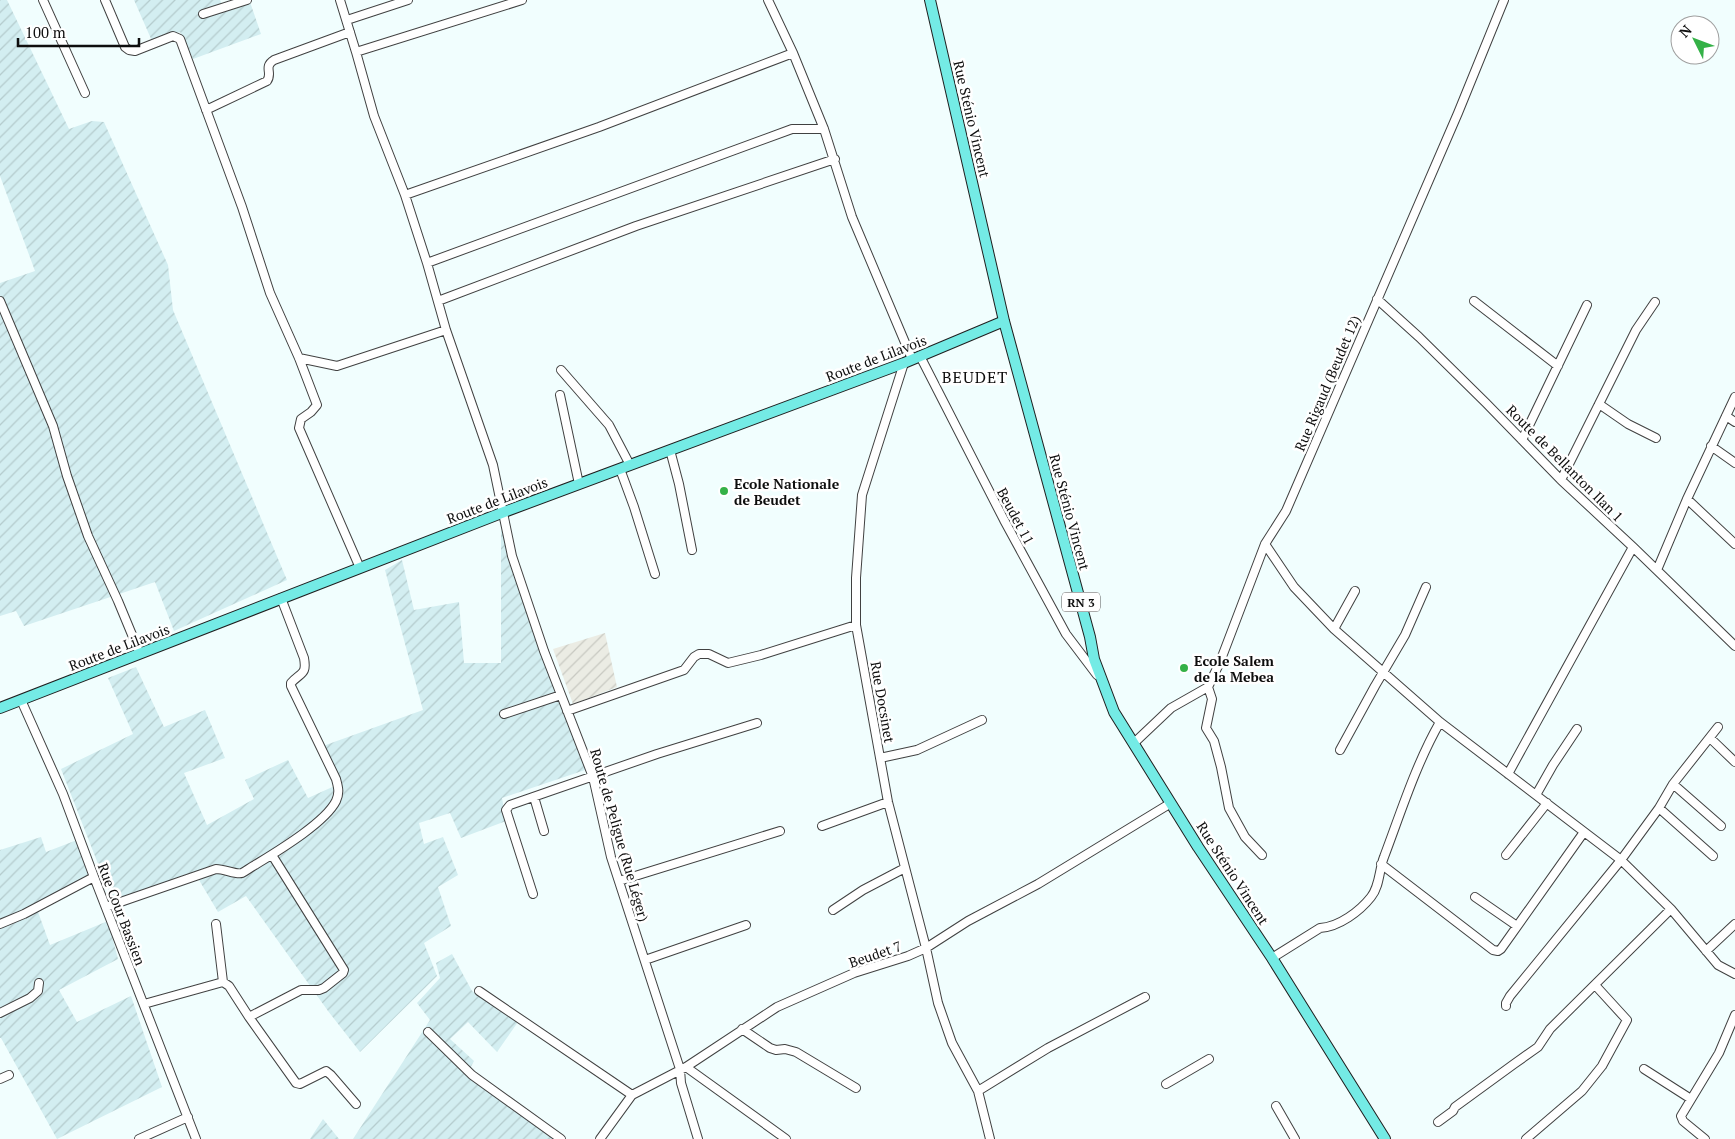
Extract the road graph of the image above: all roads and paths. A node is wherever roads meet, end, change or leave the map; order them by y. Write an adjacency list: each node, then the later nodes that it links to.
1 (43, 0): 15 (street)
2 (105, 0): 16 (street)
3 (247, 0): 10 (street)
4 (340, 0): 11 (street, Route de Peligue (Rue Léger))
5 (408, 0): 11 (street)
6 (522, 0): 13 (street)
7 (768, 0): 14 (street, Beudet 11)
8 (930, 0): 27 (main road, Rue Sténio Vincent / RN 3)
9 (1504, 0): 21 (street, Rue Rigaud (Beudet 12))
10 (203, 14)
11 (346, 20): 12 (street, Route de Peligue (Rue Léger))
12 (350, 32): 13 (street, Route de Peligue (Rue Léger)); 16 (street)
13 (356, 52): 19 (street, Route de Peligue (Rue Léger))
14 (793, 53): 17 (street, Beudet 11); 19 (street)
15 (85, 93)
16 (206, 110): 29 (street)
17 (824, 129): 18 (street, Beudet 11); 20 (street)
18 (835, 159): 23 (street); 30 (street, Beudet 11)
19 (404, 195): 20 (street, Route de Peligue (Rue Léger))
20 (427, 263): 23 (street, Route de Peligue (Rue Léger))
21 (1377, 299): 39 (street, Route de Bellanton Ilan 1); 49 (street, Rue Rigaud (Beudet 12))
22 (0, 301): 62 (street)
23 (438, 301): 28 (street, Route de Peligue (Rue Léger))
24 (1474, 301): 31 (street)
25 (1655, 302): 35 (street)
26 (1587, 305): 31 (street)
27 (1004, 321): 30 (main road, Route de Lilavois); 64 (main road, Rue Sténio Vincent / RN 3)
28 (446, 330): 29 (street); 48 (street, Route de Peligue (Rue Léger))
29 (299, 358): 53 (street)
30 (912, 359): 41 (main road, Route de Lilavois); 59 (street, Rue Docsinet); 64 (street, Beudet 11)
31 (1558, 366): 39 (street)
32 (561, 370): 43 (street)
33 (560, 395): 46 (street)
34 (1735, 398): 36 (street)
35 (1600, 404): 38 (street); 45 (street)
36 (1726, 416): 37 (street); 40 (street)
37 (1735, 422)
38 (1656, 438)
39 (1522, 440): 45 (street, Route de Bellanton Ilan 1)
40 (1711, 446): 42 (street); 47 (street)
41 (670, 450): 43 (main road, Route de Lilavois); 52 (street)
42 (1735, 463)
43 (630, 465): 44 (main road, Route de Lilavois)
44 (620, 469): 46 (main road, Route de Lilavois); 55 (street)
45 (1561, 480): 51 (street, Route de Bellanton Ilan 1)
46 (579, 484): 48 (main road, Route de Lilavois)
47 (1687, 499): 50 (street); 54 (street)
48 (504, 512): 53 (main road, Route de Lilavois); 66 (street, Route de Peligue (Rue Léger))
49 (1265, 544): 60 (street); 65 (street, Rue Rigaud (Beudet 12))
50 (1735, 544)
51 (1633, 547): 54 (street, Route de Bellanton Ilan 1); 81 (street)
52 (692, 550)
53 (360, 568): 58 (main road, Route de Lilavois)
54 (1657, 570): 61 (street, Route de Bellanton Ilan 1)
55 (655, 574)
56 (1426, 586): 63 (street)
57 (1355, 591): 60 (street)
58 (281, 598): 62 (main road, Route de Lilavois); 95 (street)
59 (856, 626): 69 (street); 79 (street, Rue Docsinet)
60 (1334, 629): 63 (street)
61 (1735, 646)
62 (140, 654): 67 (main road, Route de Lilavois)
63 (1384, 673): 72 (street); 78 (street)
64 (1102, 681): 77 (main road, Rue Sténio Vincent / RN 3)
65 (1208, 687): 77 (street); 96 (street)
66 (561, 695): 69 (street, Route de Peligue (Rue Léger)); 70 (street)
67 (21, 700): 68 (main road, Route de Lilavois); 102 (street, Rue Cour Bassien)
68 (0, 708)
69 (567, 711): 82 (street, Route de Peligue (Rue Léger))
70 (504, 714)
71 (982, 720): 79 (street)
72 (1440, 722): 81 (street); 100 (street)
73 (757, 723): 82 (street)
74 (1718, 728): 76 (street)
75 (1577, 729): 84 (street)
76 (1710, 738): 80 (street); 83 (street)
77 (1134, 743): 87 (main road, Rue Sténio Vincent / RN 3)
78 (1340, 750)
79 (880, 758): 86 (street, Rue Docsinet)
80 (1735, 762)
81 (1508, 774): 84 (street)
82 (593, 778): 85 (street); 103 (street, Route de Peligue (Rue Léger))
83 (1673, 784): 89 (street); 91 (street)
84 (1536, 795): 88 (street)
85 (534, 797): 92 (street); 104 (street)
86 (888, 802): 90 (street); 101 (street, Rue Docsinet)
87 (1171, 803): 114 (street, Beudet 7); 116 (main road, Rue Sténio Vincent / RN 3)
88 (1547, 804): 94 (street); 97 (street)
89 (1659, 808): 98 (street); 99 (street)
90 (822, 826)
91 (1721, 826)
92 (544, 831)
93 (780, 831): 103 (street)
94 (1584, 832): 99 (street); 113 (street)
95 (272, 855): 106 (street); 128 (street)
96 (1262, 855)
97 (1506, 855)
98 (1714, 856)
99 (1621, 860): 107 (street); 125 (street)
100 (1381, 864): 113 (street); 116 (street)
101 (905, 868): 108 (street); 114 (street, Rue Docsinet)
102 (94, 877): 106 (street, Rue Cour Bassien); 109 (street)
103 (619, 881): 117 (street, Route de Peligue (Rue Léger))
104 (533, 894)
105 (1475, 897): 113 (street)
106 (106, 907): 124 (street, Rue Cour Bassien)
107 (1671, 909): 115 (street); 121 (street)
108 (833, 910)
109 (0, 924)
110 (216, 924): 119 (street)
111 (1735, 924): 115 (street)
112 (746, 925): 117 (street)
113 (1517, 926)
114 (926, 948): 129 (street, Beudet 7); 138 (street, Rue Docsinet)
115 (1706, 951): 118 (street)
116 (1272, 958): 153 (main road, Rue Sténio Vincent / RN 3)
117 (645, 960): 132 (street, Route de Peligue (Rue Léger))
118 (1735, 974)
119 (223, 982): 124 (street); 128 (street)
120 (39, 983): 126 (street)
121 (1595, 985): 144 (street); 154 (street)
122 (479, 991): 139 (street)
123 (1146, 997): 138 (street)
124 (144, 1004): 143 (street, Rue Cour Bassien)
125 (1506, 1006)
126 (0, 1013)
127 (1735, 1015): 140 (street)
128 (249, 1017): 141 (street)
129 (742, 1029): 132 (street, Beudet 7); 137 (street)
130 (428, 1032): 147 (street)
131 (1209, 1059): 136 (street)
132 (683, 1068): 139 (street, Beudet 7); 149 (street, Route de Peligue (Rue Léger)); 150 (street)
133 (1644, 1069): 140 (street)
134 (9, 1075): 135 (street)
135 (0, 1079)
136 (1166, 1084)
137 (856, 1088)
138 (978, 1091): 151 (street, Rue Docsinet)
139 (632, 1095): 148 (street, Beudet 7)
140 (1691, 1099): 155 (street)
141 (356, 1104)
142 (1276, 1106): 152 (street)
143 (188, 1117): 145 (street); 146 (street, Rue Cour Bassien)
144 (1438, 1122)
145 (140, 1139)
146 (196, 1139)
147 (561, 1139)
148 (600, 1139)
149 (698, 1139)
150 (786, 1139)
151 (990, 1139)
152 (1295, 1139)
153 (1385, 1139)
154 (1526, 1139)
155 (1705, 1139)

